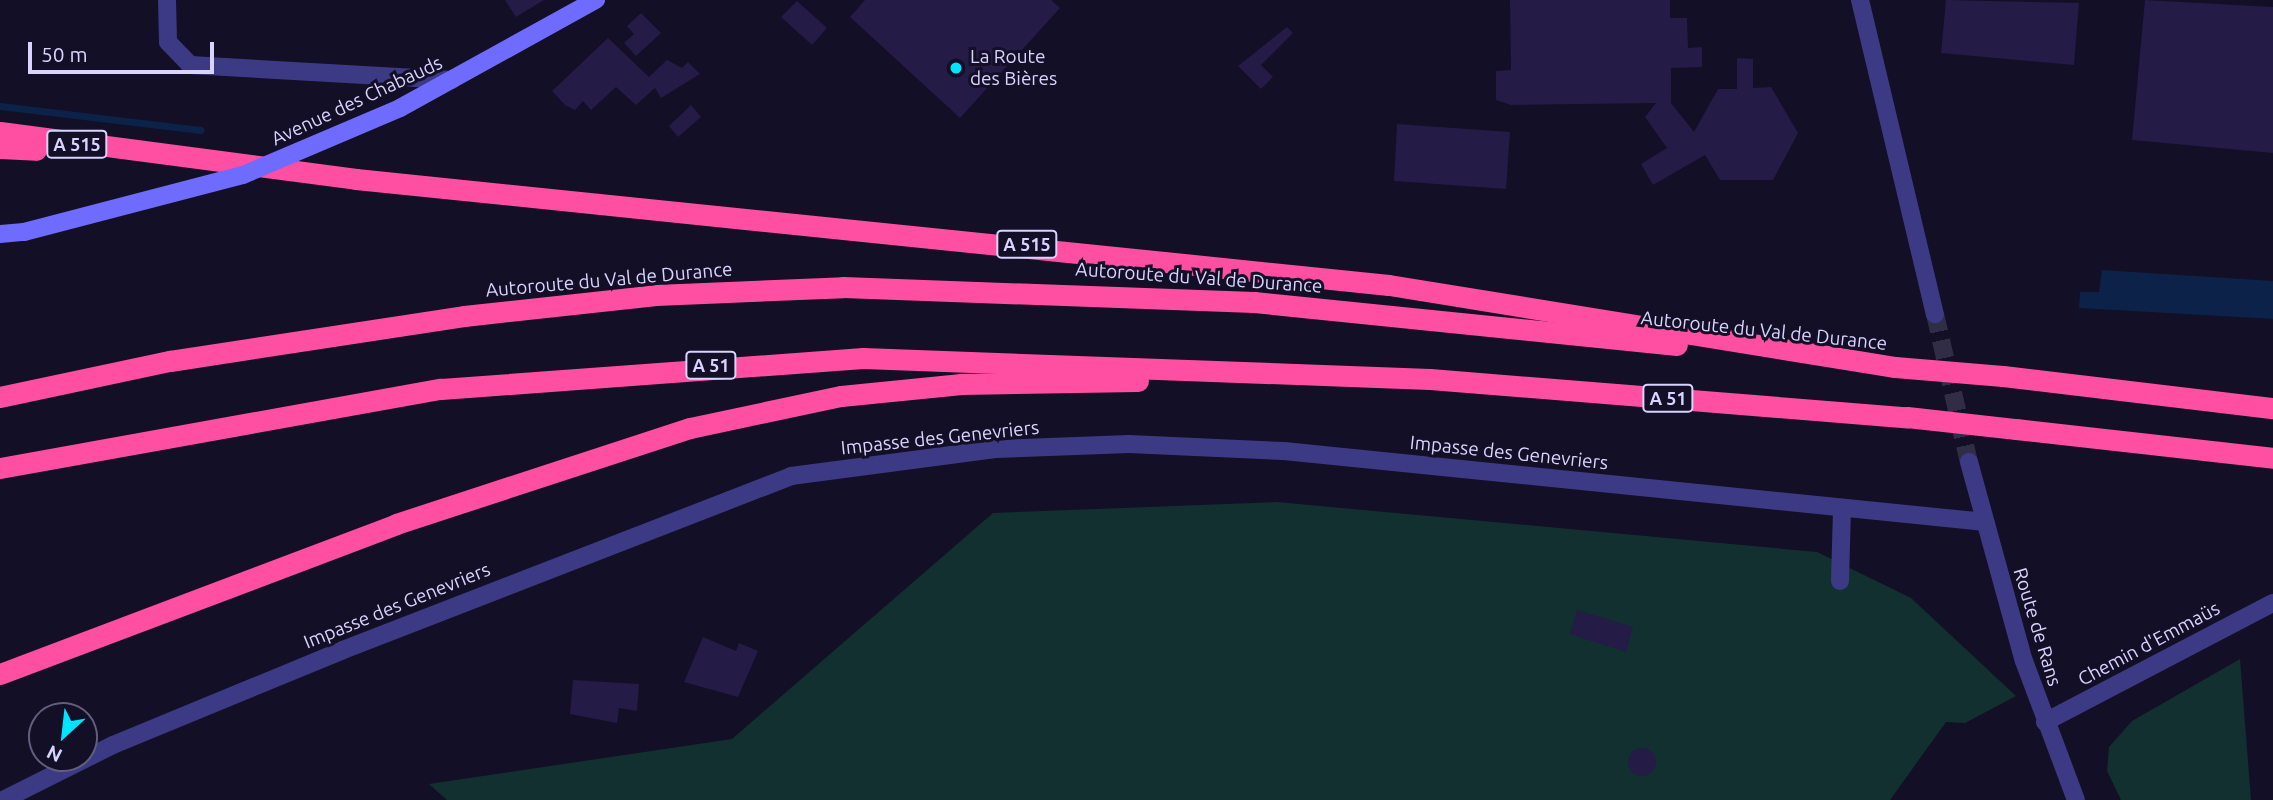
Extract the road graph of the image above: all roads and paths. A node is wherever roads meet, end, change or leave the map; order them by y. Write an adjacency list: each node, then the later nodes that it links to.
1 (167, 0): 4 (street)
2 (596, 0): 4 (main road, Avenue des Chabauds)
3 (1860, 0): 9 (street)
4 (452, 80): 8 (main road, Avenue des Chabauds, bridge)
5 (0, 132): 7 (highway, A 515)
6 (0, 148): 7 (highway)
7 (153, 156): 10 (highway, A 515)
8 (0, 234)
9 (1935, 314)
10 (1895, 367): 12 (highway, Autoroute du Val de Durance); 13 (highway, Autoroute du Val de Durance, bridge)
11 (1430, 379): 14 (highway, A 51, bridge); 16 (highway, A 51); 21 (highway)
12 (0, 397)
13 (2273, 408)
14 (2273, 458)
15 (1969, 462): 18 (street, Route de Rans)
16 (0, 468)
17 (1842, 508): 18 (street, Impasse des Genevriers); 19 (street); 23 (street, Impasse des Genevriers)
18 (1984, 522): 22 (street, Route de Rans)
19 (1840, 581)
20 (2273, 603): 22 (street, Chemin d'Emmaüs)
21 (0, 674)
22 (2045, 722): 24 (street, Route de Rans)
23 (3, 800)
24 (2076, 800)

